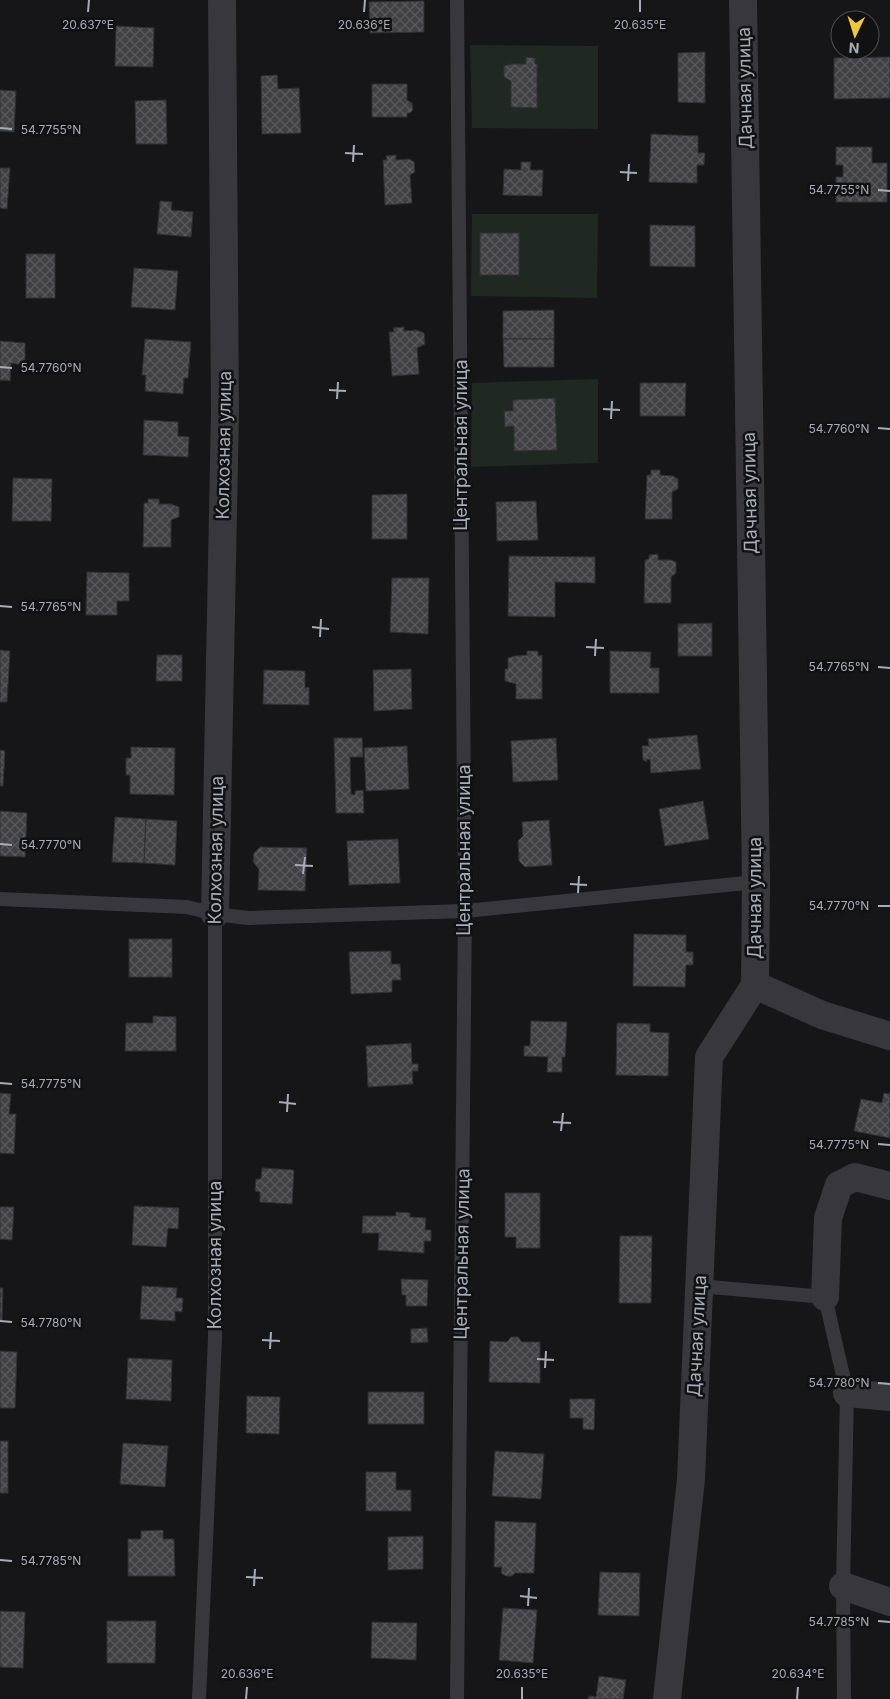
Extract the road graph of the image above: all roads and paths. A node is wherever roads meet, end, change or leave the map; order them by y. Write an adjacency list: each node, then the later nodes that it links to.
1 (222, 0): 7 (street, Колхозная улица)
2 (457, 0): 6 (lane, Центральная улица)
3 (743, 0): 4 (street, Дачная улица)
4 (756, 882): 6 (lane); 8 (street, Дачная улица)
5 (0, 898): 7 (lane)
6 (465, 911): 7 (lane); 18 (lane, Центральная улица)
7 (215, 914): 17 (lane, Колхозная улица)
8 (755, 985): 9 (street); 11 (street, Дачная улица)
9 (890, 1036)
10 (890, 1186): 12 (street)
11 (699, 1286): 12 (lane); 19 (street, Дачная улица)
12 (825, 1296): 13 (lane)
13 (847, 1393): 14 (street); 15 (lane)
14 (890, 1397)
15 (842, 1586): 16 (street); 20 (lane)
16 (890, 1602)
17 (199, 1699)
18 (457, 1699)
19 (667, 1699)
20 (844, 1699)

